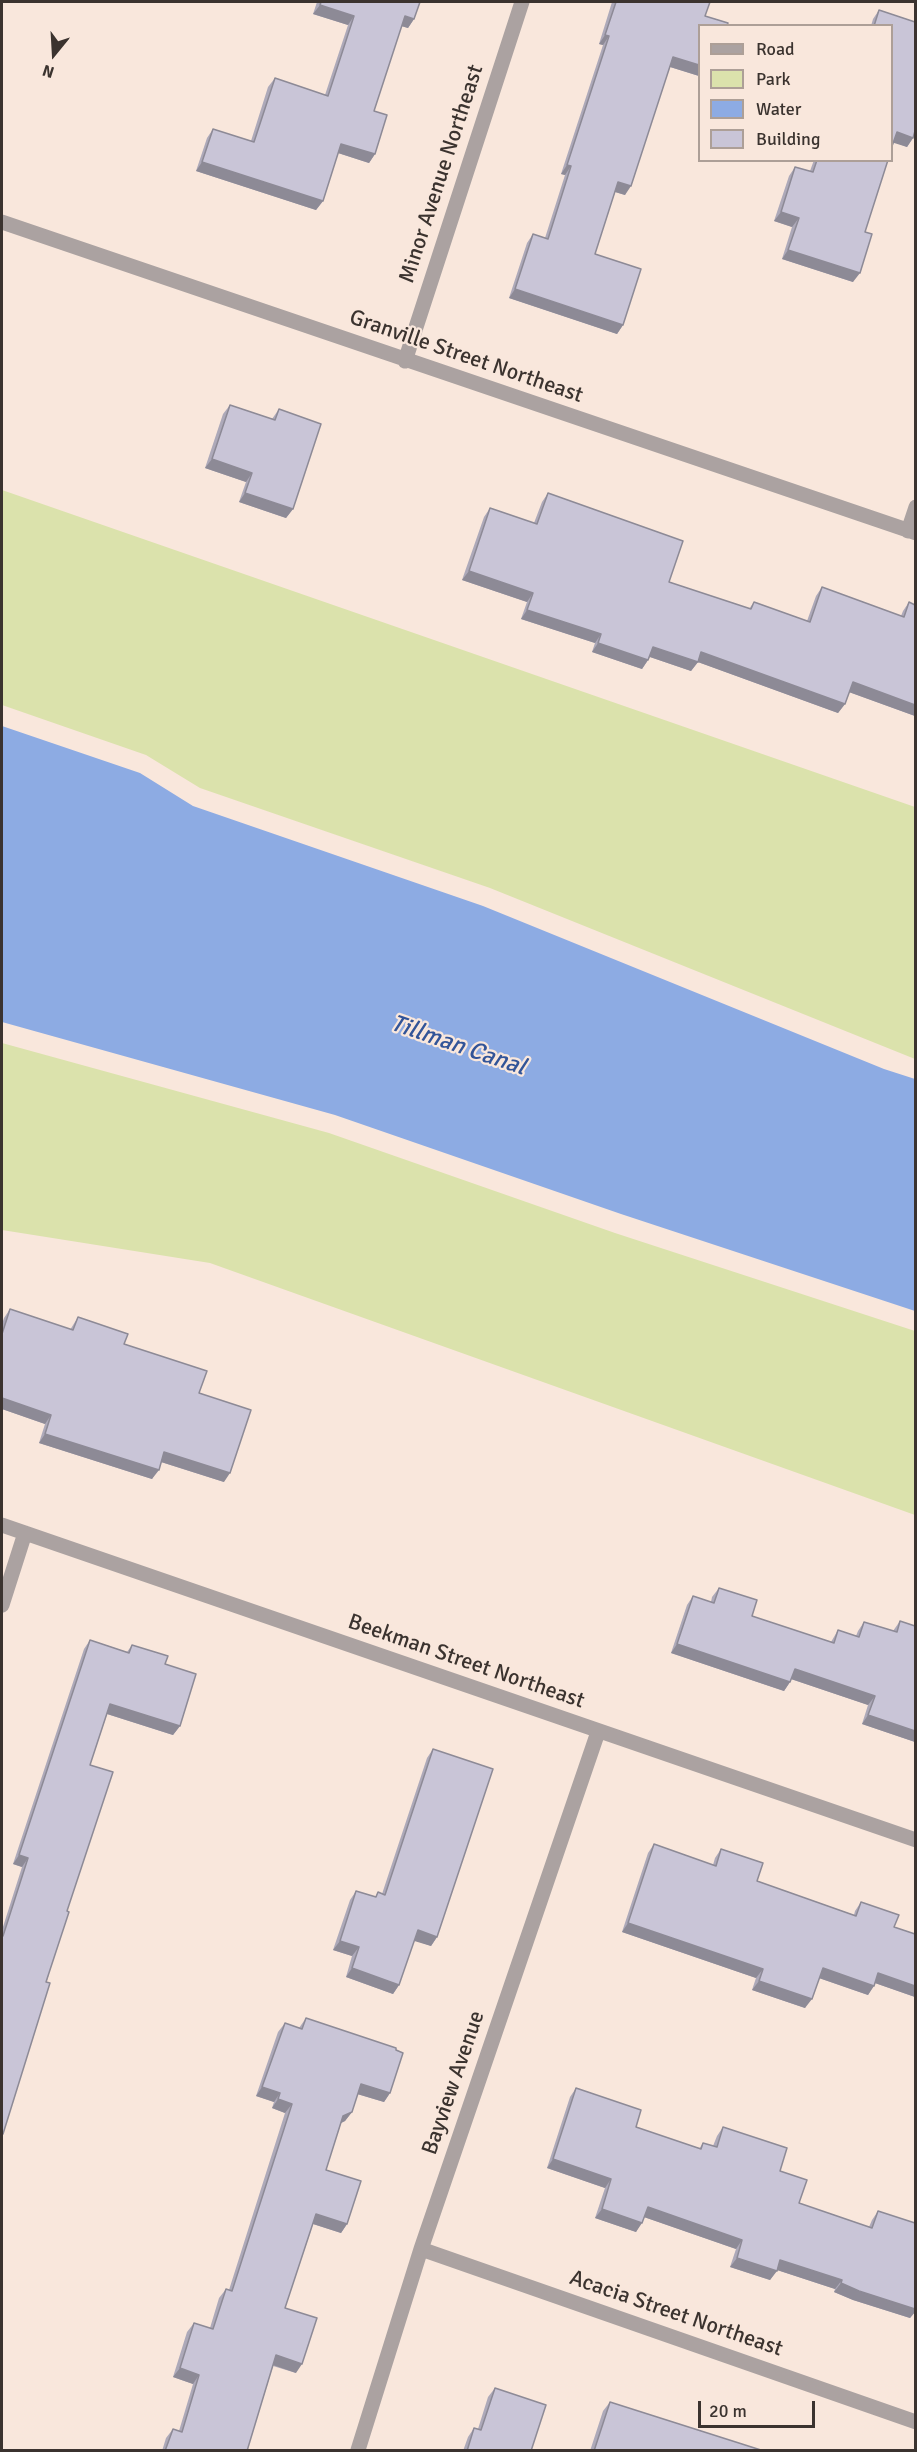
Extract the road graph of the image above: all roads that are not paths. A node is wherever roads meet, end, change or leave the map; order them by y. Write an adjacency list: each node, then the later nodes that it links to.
1 (522, 2): 3 (street, Minor Avenue Northeast)
2 (2, 222): 3 (street, Granville Street Northeast)
3 (405, 360): 5 (street, Granville Street Northeast)
4 (915, 507): 5 (street)
5 (912, 532)
6 (2, 1525): 7 (street, Beekman Street Northeast)
7 (25, 1533): 8 (street); 9 (street, Beekman Street Northeast)
8 (2, 1605)
9 (598, 1732): 10 (street, Beekman Street Northeast); 11 (street, Bayview Avenue)
10 (915, 1840)
11 (421, 2249): 12 (street, Acacia Street Northeast); 13 (street, Bayview Avenue)
12 (915, 2422)
13 (358, 2451)

